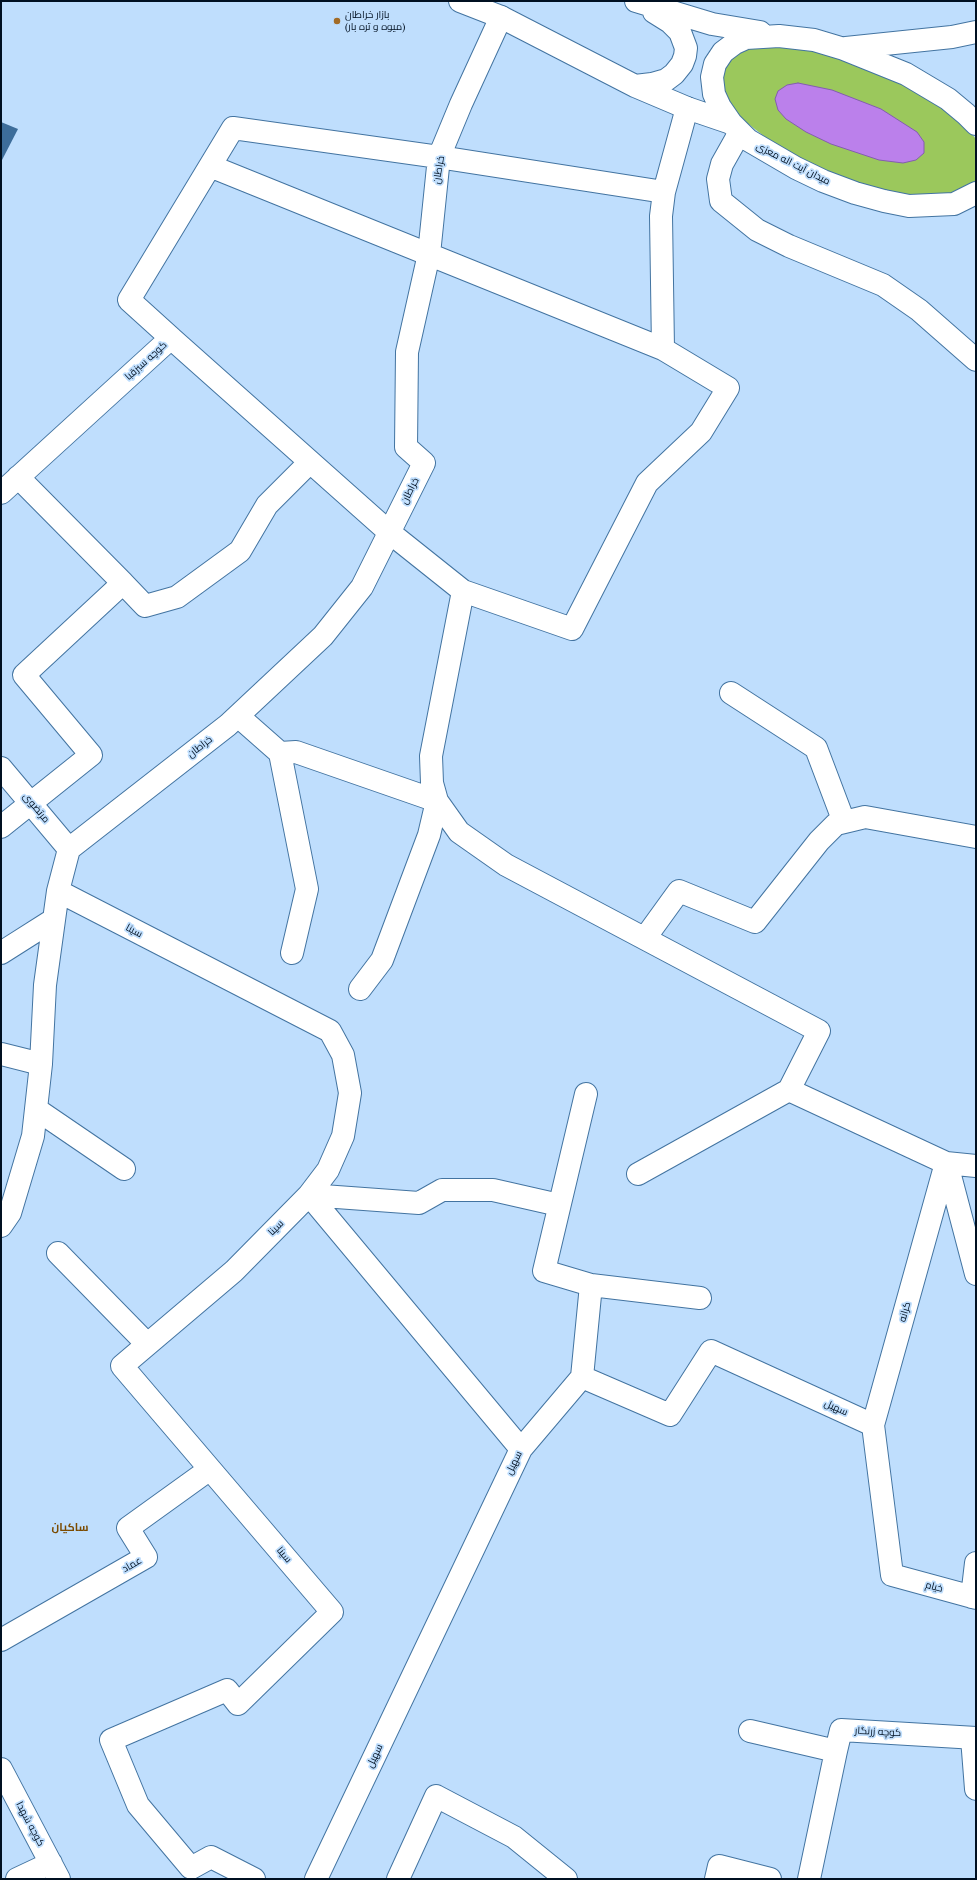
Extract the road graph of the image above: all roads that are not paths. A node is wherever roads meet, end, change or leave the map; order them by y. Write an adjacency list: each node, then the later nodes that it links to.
1 (460, 1): 4 (street)
2 (478, 1): 4 (street)
3 (636, 1): 6 (street); 8 (street)
4 (502, 17): 8 (street); 12 (street, خراطان)
5 (976, 32): 7 (street)
6 (779, 36): 7 (street, میدان آیت اله معزی); 11 (street, میدان آیت اله معزی)
7 (844, 49): 10 (street, میدان آیت اله معزی)
8 (635, 86): 9 (street)
9 (687, 108): 11 (street); 14 (street)
10 (976, 124)
11 (735, 127): 16 (street, میدان آیت اله معزی); 21 (street)
12 (439, 157): 13 (street, کوچه سبزقبا); 14 (street); 18 (street, خراطان)
13 (210, 166): 18 (street); 19 (street, کوچه سبزقبا)
14 (664, 192): 20 (street)
15 (976, 193): 16 (street, میدان آیت اله معزی)
16 (954, 204): 17 (street)
17 (976, 210)
18 (429, 254): 20 (street); 25 (street, خراطان)
19 (171, 338): 22 (street); 23 (street, کوچه سبزقبا)
20 (662, 349): 27 (street)
21 (976, 360)
22 (310, 462): 25 (street); 26 (street)
23 (18, 477): 24 (street, کوچه سبزقبا); 26 (street)
24 (1, 493)
25 (389, 532): 27 (street); 29 (street, خراطان)
26 (123, 583): 33 (street)
27 (463, 591): 32 (street)
28 (731, 693): 34 (street)
29 (238, 716): 30 (street); 37 (street, خراطان)
30 (280, 753): 32 (street); 42 (street)
31 (1, 768): 33 (street, مرتضوی)
32 (438, 801): 40 (street); 43 (street)
33 (32, 804): 35 (street); 37 (street, مرتضوی)
34 (844, 822): 36 (street); 40 (street)
35 (1, 827)
36 (976, 837)
37 (69, 849): 38 (street)
38 (58, 891): 39 (street); 53 (street, سینا)
39 (53, 920): 41 (street); 45 (street)
40 (645, 938): 46 (street)
41 (1, 953)
42 (292, 953)
43 (360, 989)
44 (1, 1054): 45 (street)
45 (41, 1064): 48 (street)
46 (789, 1090): 49 (street); 52 (street)
47 (586, 1094): 54 (street)
48 (36, 1109): 51 (street); 55 (street)
49 (946, 1163): 50 (street); 57 (street); 62 (street, کرانه)
50 (976, 1166)
51 (124, 1169)
52 (638, 1174)
53 (309, 1195): 54 (street); 60 (street, سینا); 63 (street)
54 (559, 1205): 58 (street)
55 (1, 1226)
56 (58, 1253): 60 (street)
57 (976, 1274)
58 (591, 1285): 59 (street); 61 (street)
59 (700, 1298)
60 (147, 1344): 64 (street, سینا)
61 (582, 1377): 62 (street, سهیل); 63 (street, سهیل)
62 (873, 1425): 66 (street, کرانه)
63 (521, 1449): 77 (street, سهیل)
64 (210, 1469): 68 (street, عماد); 76 (street, سینا)
65 (976, 1563): 67 (street)
66 (892, 1575): 67 (street, خیام)
67 (974, 1598)
68 (1, 1640)
69 (750, 1731): 71 (street)
70 (974, 1738): 71 (street, کوچه زرنگار); 73 (street)
71 (836, 1752): 82 (street)
72 (1, 1769): 74 (street, کوچه شهدا)
73 (976, 1788)
74 (55, 1871): 75 (street)
75 (17, 1879)
76 (254, 1879)
77 (316, 1879)
78 (398, 1879): 79 (street)
79 (566, 1879)
80 (716, 1879): 81 (street)
81 (770, 1879)
82 (810, 1879)

